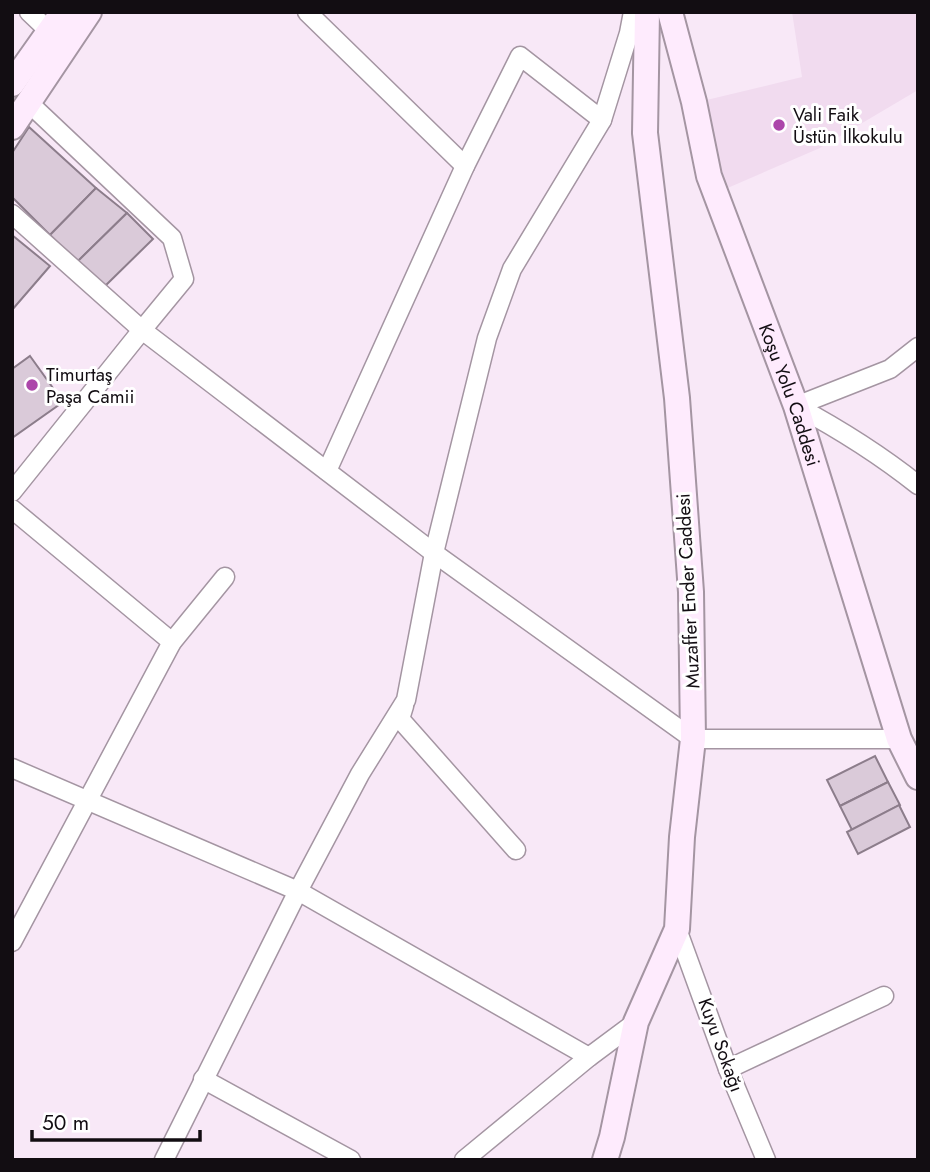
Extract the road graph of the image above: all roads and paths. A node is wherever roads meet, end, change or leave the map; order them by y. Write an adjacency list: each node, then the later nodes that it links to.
1 (29, 12): 7 (street)
2 (89, 12): 9 (street)
3 (307, 12): 12 (street)
4 (633, 12): 10 (street)
5 (647, 12): 25 (street, Muzaffer Ender Caddesi)
6 (670, 12): 16 (street, Koşu Yolu Caddesi)
7 (57, 22): 8 (street)
8 (12, 84)
9 (29, 103): 11 (street); 14 (street)
10 (602, 120): 12 (street); 21 (street)
11 (12, 127)
12 (465, 166): 17 (street)
13 (12, 214): 14 (street)
14 (142, 330): 17 (street); 19 (street)
15 (918, 347): 16 (street)
16 (796, 406): 18 (street); 26 (street, Koşu Yolu Caddesi)
17 (327, 471): 21 (street)
18 (918, 485)
19 (12, 492)
20 (12, 509): 23 (street)
21 (434, 553): 24 (street); 25 (street)
22 (225, 577): 23 (street)
23 (172, 642): 29 (street)
24 (406, 700): 30 (street); 31 (street)
25 (693, 739): 26 (street); 32 (street, Muzaffer Ender Caddesi)
26 (899, 739): 28 (street, Koşu Yolu Caddesi)
27 (12, 768): 29 (street)
28 (918, 778)
29 (85, 801): 31 (street); 33 (street)
30 (516, 850)
31 (298, 891): 36 (street); 38 (street)
32 (677, 929): 35 (street, Muzaffer Ender Caddesi); 37 (street, Kuyu Sokağı)
33 (12, 942)
34 (884, 996): 37 (street)
35 (636, 1022): 36 (street); 42 (street, Muzaffer Ender Caddesi)
36 (589, 1057): 41 (street)
37 (728, 1069): 43 (street, Kuyu Sokağı)
38 (203, 1079): 39 (street); 40 (street)
39 (164, 1160)
40 (351, 1160)
41 (464, 1160)
42 (605, 1160)
43 (766, 1160)

